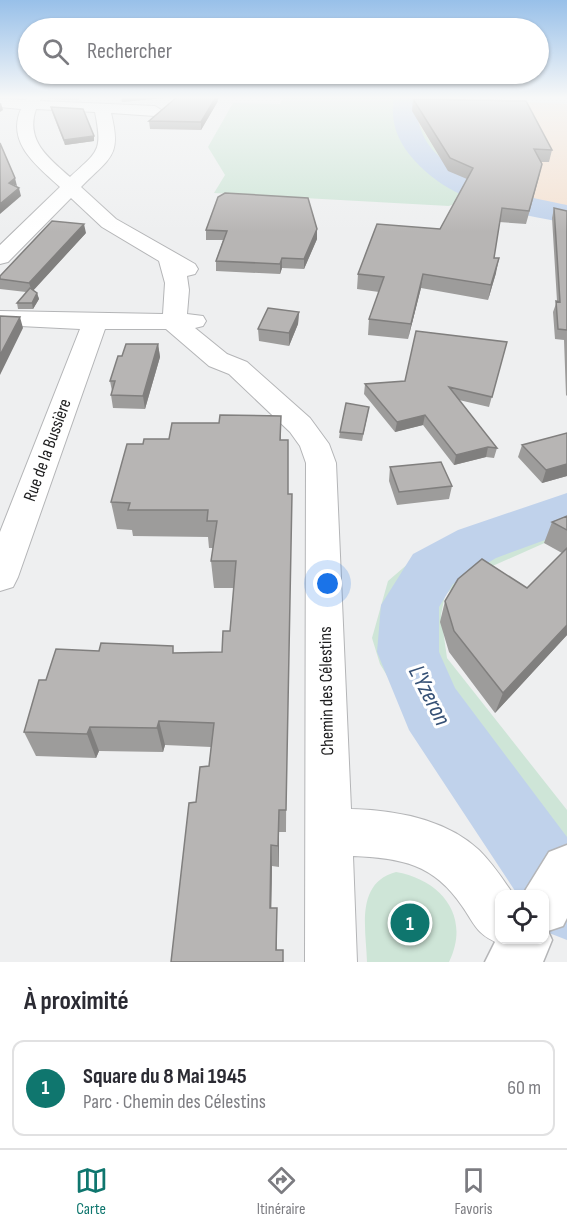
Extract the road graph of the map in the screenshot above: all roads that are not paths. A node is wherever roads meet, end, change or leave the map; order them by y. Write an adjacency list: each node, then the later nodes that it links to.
1 (26, 142): 3 (street)
2 (108, 142): 3 (street)
3 (72, 186): 4 (street); 6 (street)
4 (0, 257)
5 (0, 318): 7 (street)
6 (186, 321): 7 (street); 9 (street, Chemin des Célestins)
7 (95, 322): 8 (street, Rue de la Bussière)
8 (0, 577)
9 (328, 832): 12 (street); 13 (street, Chemin des Célestins)
10 (567, 870): 11 (main road)
11 (549, 895)
12 (495, 908)
13 (331, 962)

